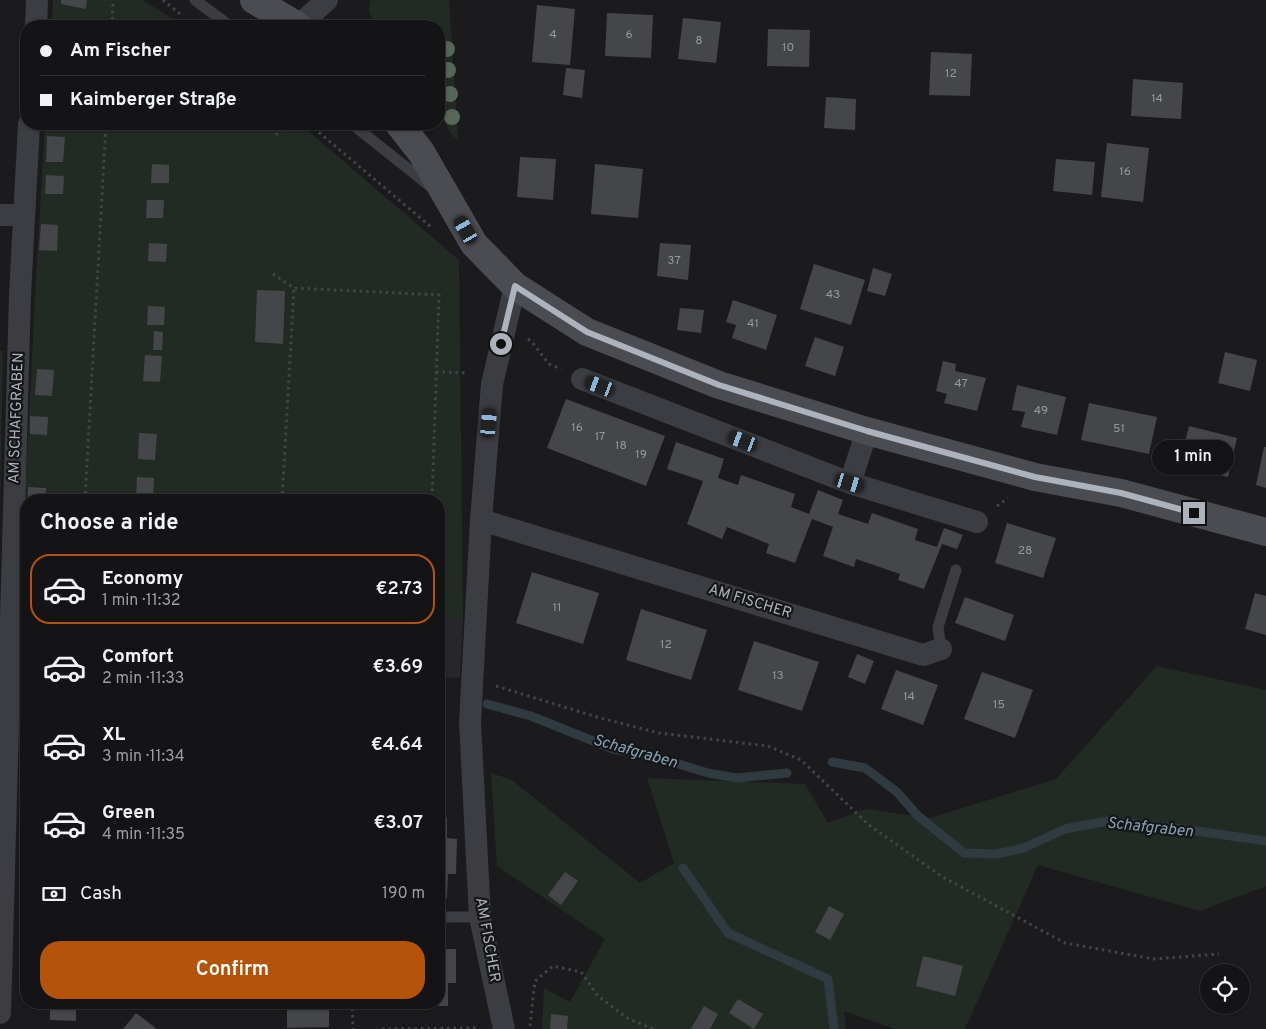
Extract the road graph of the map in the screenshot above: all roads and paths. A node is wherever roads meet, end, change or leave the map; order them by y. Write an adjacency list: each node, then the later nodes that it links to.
1 (37, 0): 6 (street)
2 (113, 0): 7 (path)
3 (195, 0): 8 (lane)
4 (254, 0): 9 (main road)
5 (328, 0): 10 (street)
6 (36, 20)
7 (112, 20)
8 (222, 20)
9 (288, 20)
10 (305, 20)
11 (29, 130): 20 (street, AM SCHAFGRABEN)
12 (106, 130): 31 (path)
13 (281, 130): 17 (path)
14 (316, 130): 21 (path)
15 (360, 130): 18 (lane)
16 (404, 130): 18 (main road)
17 (276, 135)
18 (449, 201): 23 (main road)
19 (0, 215): 20 (street)
20 (24, 215): 44 (street, AM SCHAFGRABEN)
21 (433, 228)
22 (273, 274): 24 (path)
23 (515, 286): 25 (street, AM FISCHER); 29 (main road)
24 (294, 288): 26 (path); 32 (path)
25 (506, 323): 27 (street, AM FISCHER); 28 (path)
26 (436, 372): 27 (path); 33 (path)
27 (494, 374): 34 (street, AM FISCHER)
28 (582, 379): 30 (street)
29 (867, 431): 30 (street); 36 (main road)
30 (850, 483): 35 (street)
31 (86, 494)
32 (282, 494)
33 (432, 494)
34 (481, 520): 38 (street, AM FISCHER); 39 (street, AM FISCHER)
35 (977, 522)
36 (1266, 532)
37 (956, 570): 38 (lane, AM FISCHER)
38 (941, 649)
39 (471, 679): 41 (street, AM FISCHER); 42 (path)
40 (445, 916): 41 (lane)
41 (480, 916): 45 (street, AM FISCHER)
42 (1219, 954)
43 (352, 1009): 46 (path)
44 (0, 1013)
45 (504, 1028): 47 (path)
46 (353, 1029)
47 (382, 1029)
48 (530, 1029): 49 (path)
49 (653, 1029)

